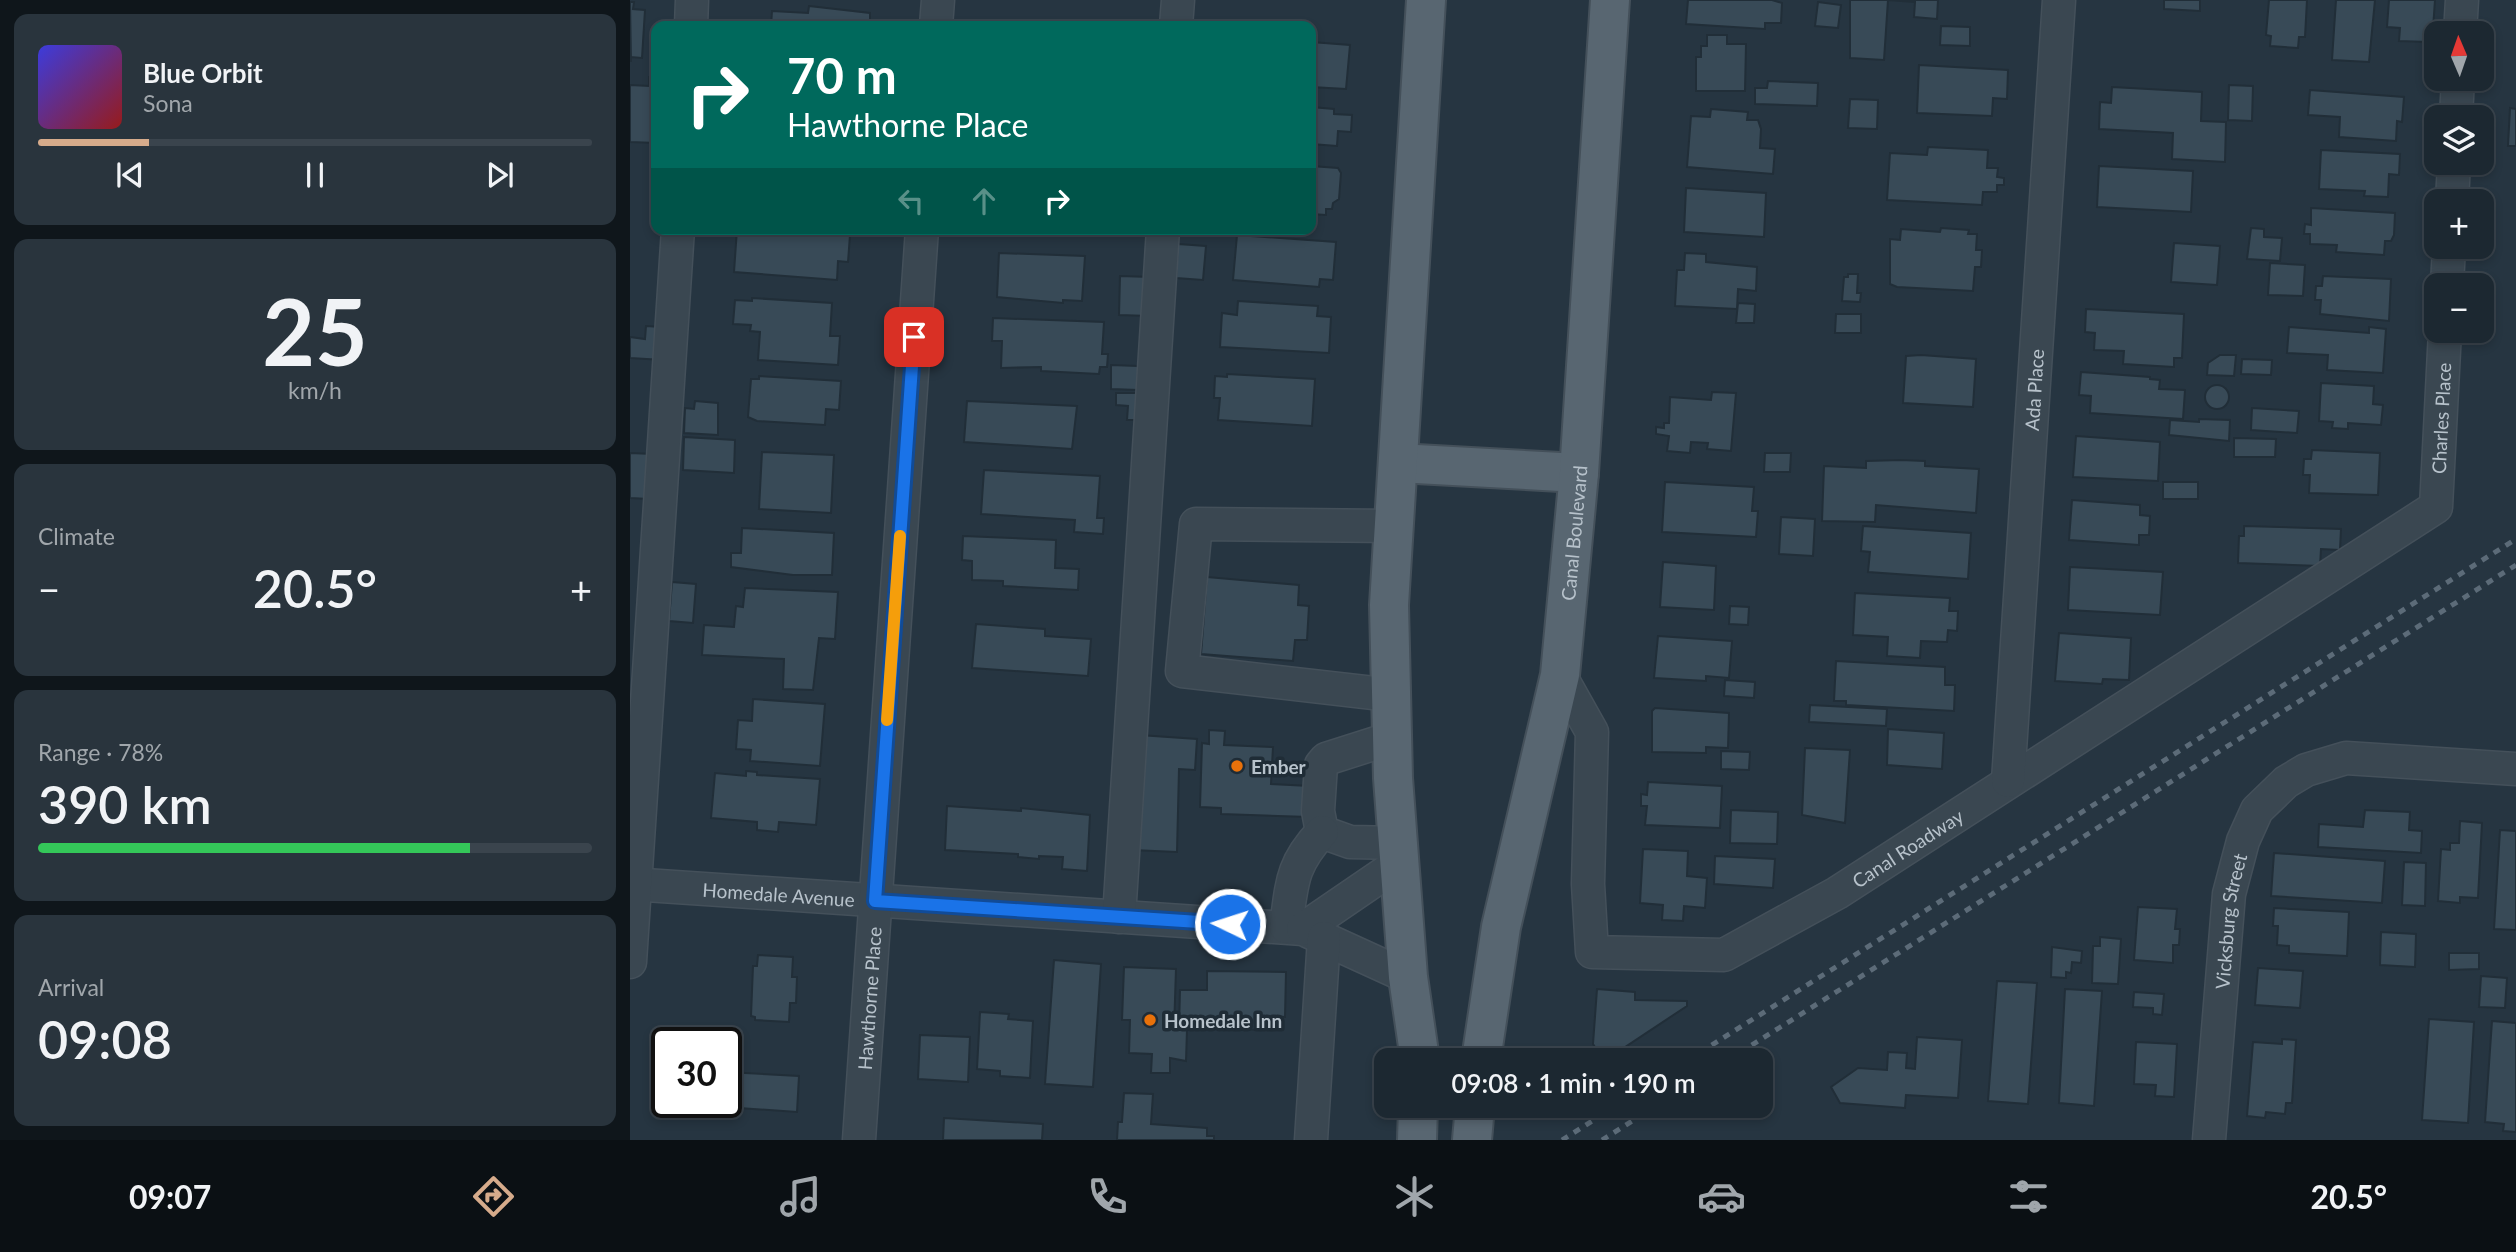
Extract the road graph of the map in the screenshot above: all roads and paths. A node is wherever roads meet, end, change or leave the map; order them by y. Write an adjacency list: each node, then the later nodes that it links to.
1 (692, 0): 8 (street)
2 (938, 0): 9 (street)
3 (1178, 0): 10 (street)
4 (1426, 0): 16 (main road)
5 (1610, 0): 17 (main road, Canal Boulevard)
6 (2059, 0): 24 (street, Ada Place)
7 (2462, 0): 11 (street)
8 (691, 21)
9 (936, 21)
10 (1176, 21)
11 (2461, 21)
12 (678, 235): 27 (street)
13 (922, 235): 28 (street, Hawthorne Place)
14 (1163, 235): 29 (street)
15 (2444, 343): 18 (street, Charles Place)
16 (1398, 463): 17 (main road); 19 (main road)
17 (1579, 473): 20 (main road, Canal Boulevard)
18 (2436, 507): 24 (street, Canal Roadway)
19 (1394, 526): 21 (main road); 21 (street)
20 (1560, 675): 24 (street, Canal Roadway); 34 (main road, Canal Boulevard)
21 (1391, 695): 22 (main road)
22 (1392, 738): 25 (street); 26 (main road)
23 (2516, 769): 41 (street, Vicksburg Street)
24 (2008, 781)
25 (1322, 832): 26 (street); 30 (street)
26 (1400, 853): 30 (street); 32 (main road)
27 (633, 884): 28 (street, Homedale Avenue); 31 (street)
28 (875, 901): 29 (street, Homedale Avenue); 37 (street, Hawthorne Place)
29 (1119, 917): 30 (street, Homedale Avenue)
30 (1304, 931): 32 (street, Homedale Avenue); 38 (street)
31 (630, 962)
32 (1408, 977): 33 (main road)
33 (1418, 1048)
34 (1483, 1048)
35 (1418, 1118): 39 (main road)
36 (1474, 1118): 40 (main road)
37 (859, 1140)
38 (1311, 1140)
39 (1417, 1140)
40 (1472, 1140)
41 (2209, 1140)

